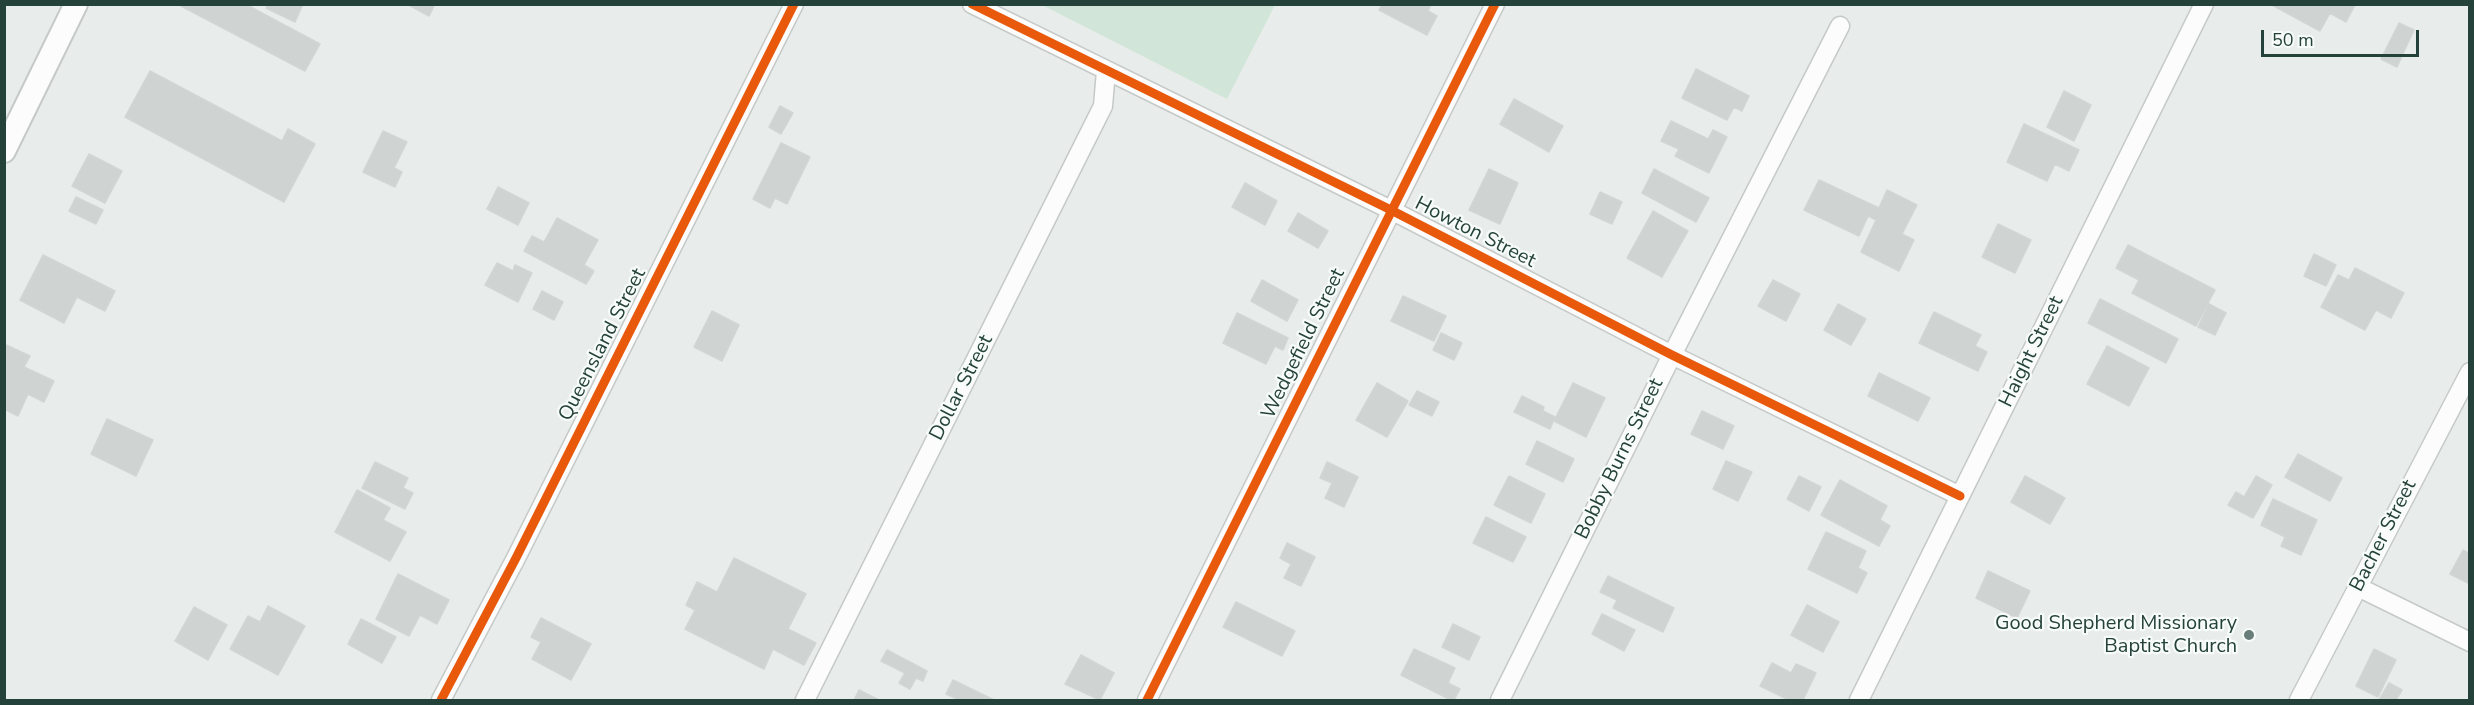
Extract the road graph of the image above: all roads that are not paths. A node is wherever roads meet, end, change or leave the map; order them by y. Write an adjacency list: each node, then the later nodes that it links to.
1 (76, 4): 8 (street)
2 (794, 4): 15 (street, Queensland Street)
3 (972, 4): 7 (street, Howton Street)
4 (1495, 4): 9 (street, Wedgefield Street)
5 (2204, 4): 12 (street, Haight Street)
6 (1840, 26): 10 (street, Bobby Burns Street)
7 (1106, 71): 9 (street, Howton Street); 16 (street, Dollar Street)
8 (4, 151)
9 (1391, 210): 10 (street, Howton Street); 17 (street, Wedgefield Street)
10 (1671, 355): 12 (street, Howton Street); 18 (street, Bobby Burns Street)
11 (2469, 372): 13 (street, Bacher Street)
12 (1960, 496): 19 (street, Haight Street)
13 (2358, 587): 14 (street); 20 (street, Bacher Street)
14 (2469, 642)
15 (441, 700)
16 (805, 700)
17 (1147, 700)
18 (1500, 700)
19 (1859, 700)
20 (2299, 700)

